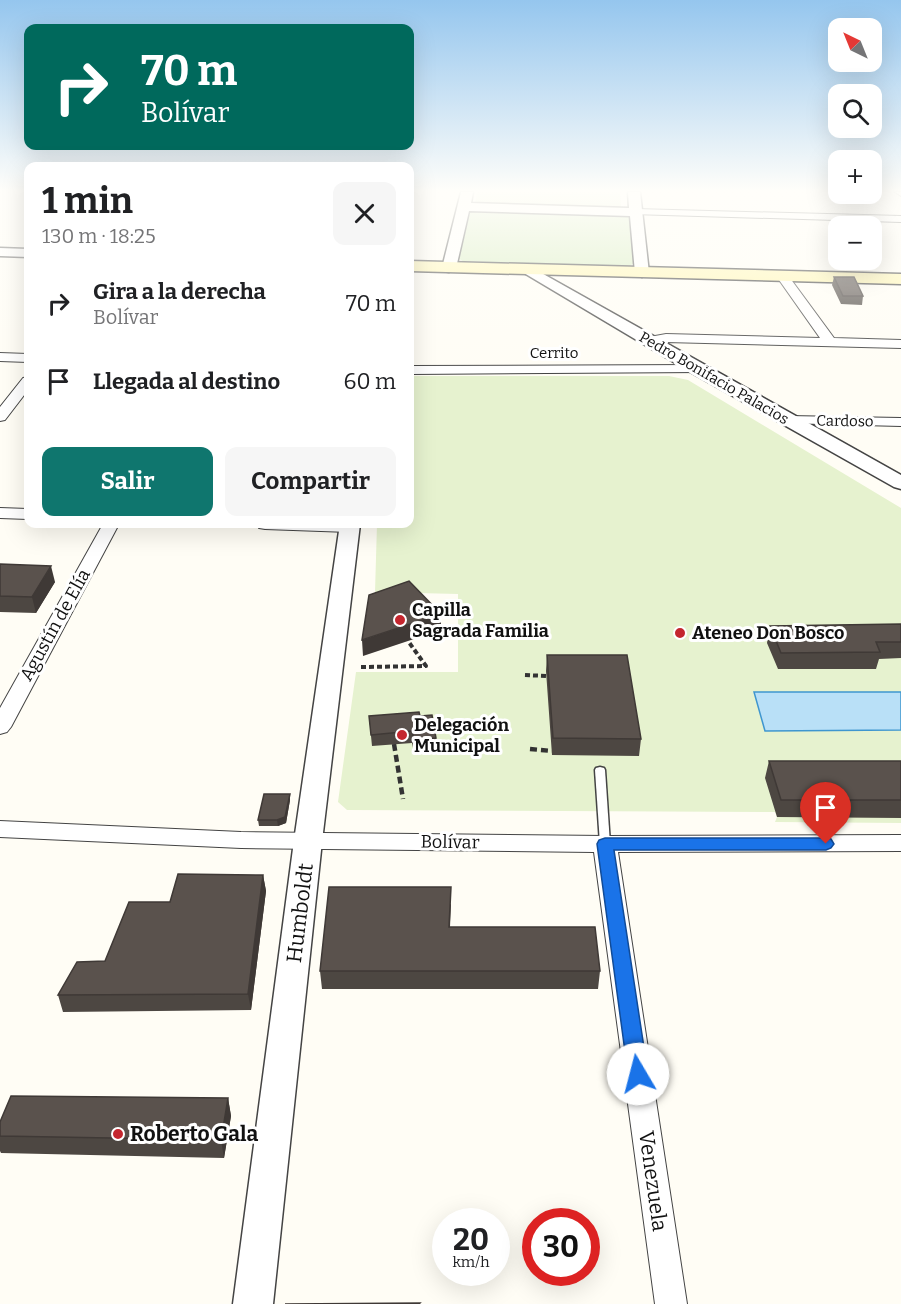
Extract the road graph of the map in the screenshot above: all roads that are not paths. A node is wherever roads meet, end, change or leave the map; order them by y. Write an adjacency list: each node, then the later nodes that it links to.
1 (453, 253): 4 (street)
2 (640, 253): 6 (street)
3 (414, 266): 4 (main road)
4 (449, 268): 5 (main road)
5 (529, 270): 6 (main road); 9 (street, Pedro Bonifacio Palacios)
6 (642, 273): 7 (main road)
7 (783, 277): 8 (main road); 10 (street)
8 (901, 279)
9 (649, 341): 10 (street); 14 (street, Pedro Bonifacio Palacios)
10 (830, 342): 11 (street)
11 (901, 344)
12 (0, 357): 13 (street)
13 (24, 358)
14 (698, 369): 15 (street, Cerrito); 18 (street, Pedro Bonifacio Palacios)
15 (414, 370)
16 (24, 386): 17 (street)
17 (0, 417)
18 (788, 420): 19 (street, Cardoso); 20 (street, Pedro Bonifacio Palacios)
19 (901, 422)
20 (901, 483)
21 (0, 513): 22 (street)
22 (24, 514)
23 (109, 528): 25 (street, Agustín de Elía)
24 (350, 528): 28 (street, Humboldt)
25 (0, 727)
26 (600, 770): 30 (lane)
27 (0, 829): 28 (street, Bolívar)
28 (308, 841): 30 (street, Bolívar); 31 (street, Humboldt)
29 (901, 843): 30 (street, Bolívar)
30 (605, 844): 32 (street, Venezuela)
31 (253, 1304)
32 (670, 1304)

